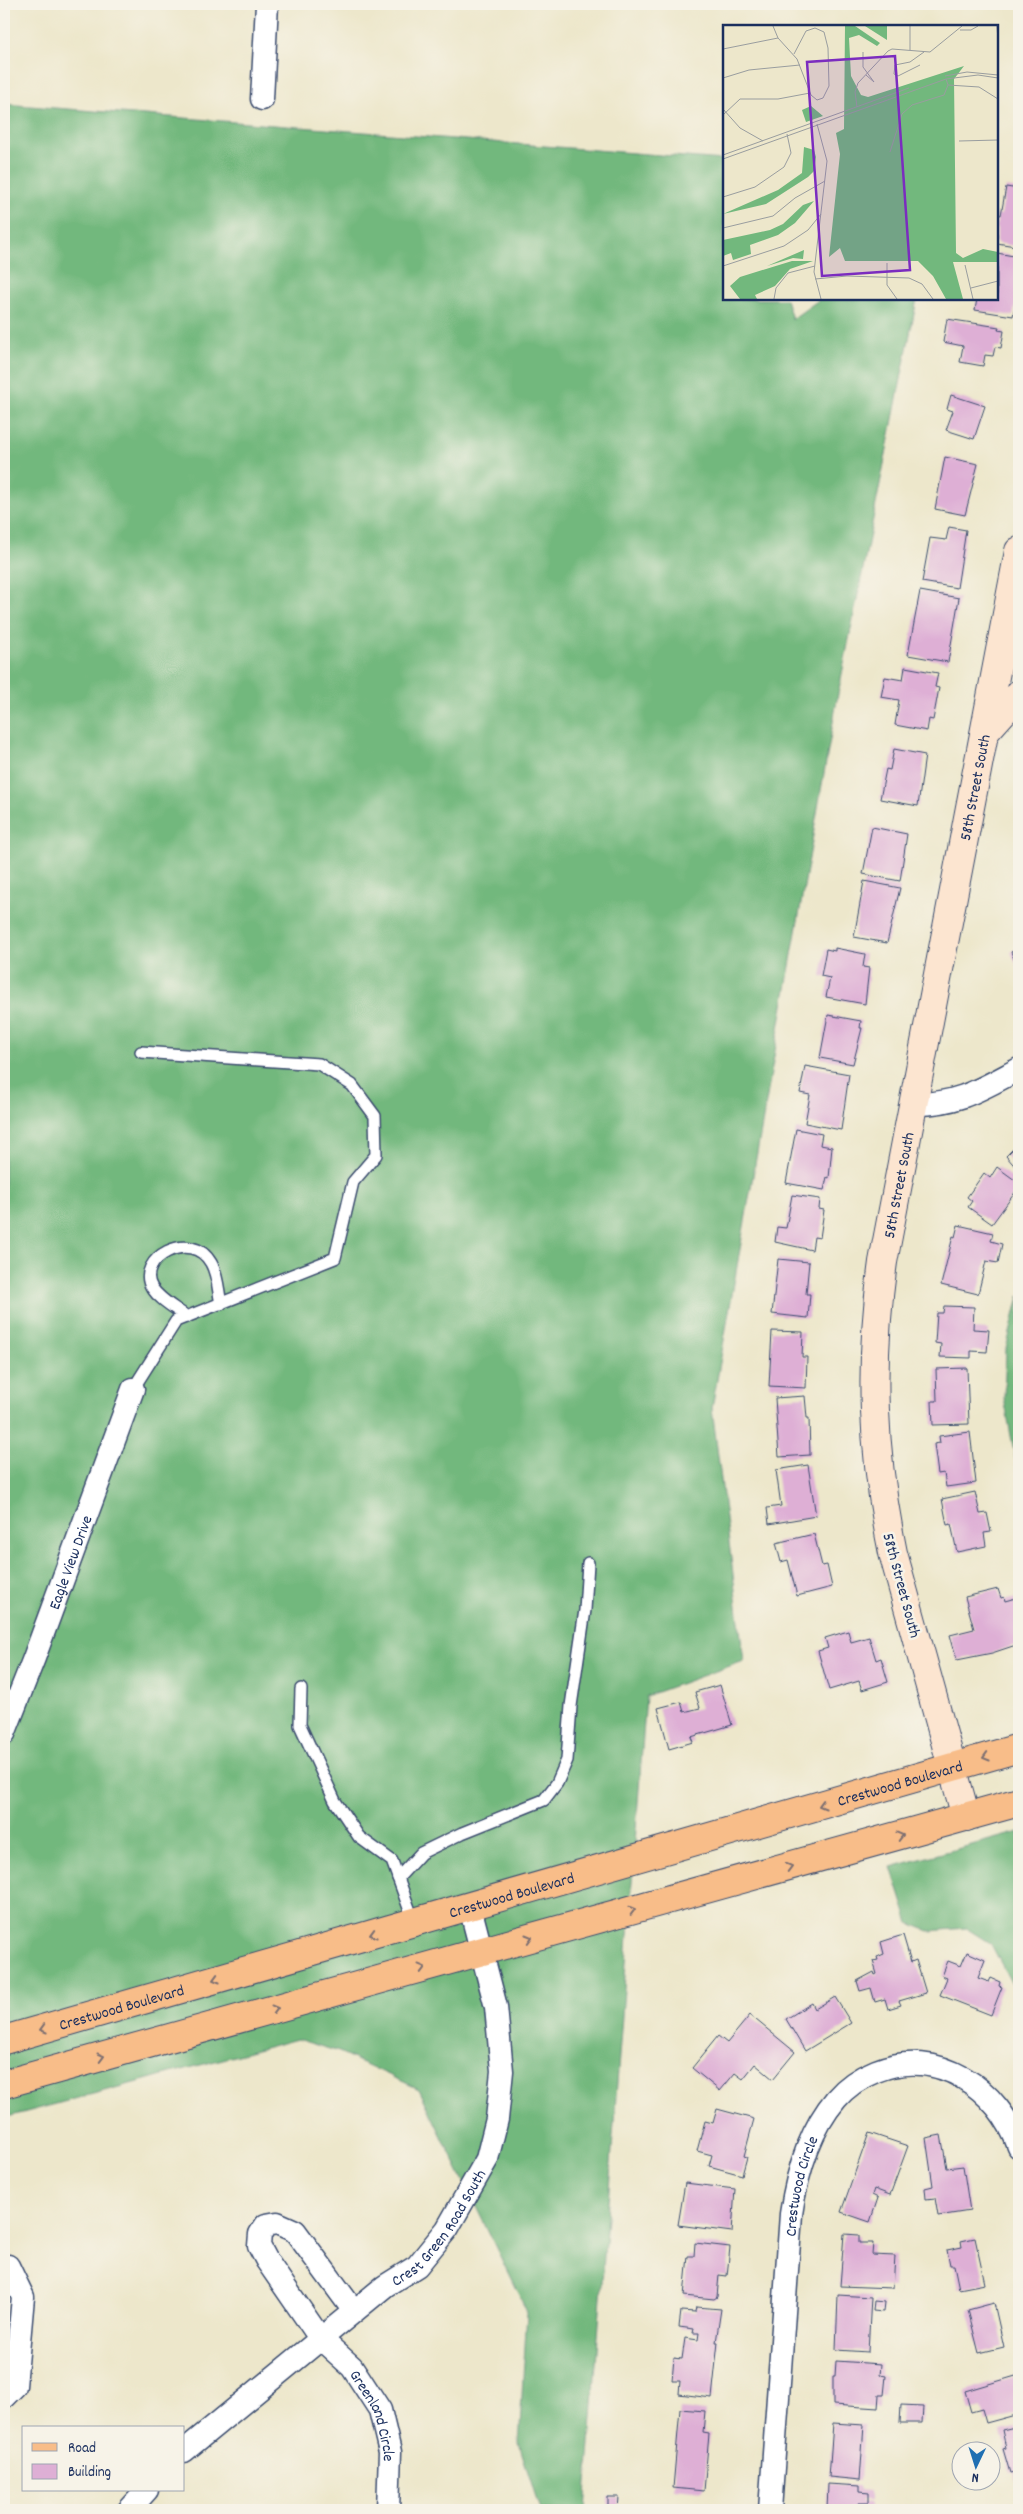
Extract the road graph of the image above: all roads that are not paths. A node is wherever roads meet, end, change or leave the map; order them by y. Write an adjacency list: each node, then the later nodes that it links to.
1 (268, 4): 2 (street)
2 (262, 99)
3 (1019, 551): 5 (street, 58th Street South)
4 (1019, 694): 5 (street)
5 (984, 733): 8 (street, 58th Street South)
6 (141, 1052): 9 (lane)
7 (1019, 1070): 8 (street)
8 (913, 1104): 16 (street, 58th Street South)
9 (221, 1304): 10 (lane); 10 (lane)
10 (187, 1317): 11 (lane)
11 (132, 1389): 14 (street, Eagle View Drive)
12 (588, 1563): 19 (lane)
13 (301, 1689): 19 (lane)
14 (4, 1734)
15 (1019, 1748): 16 (main road, Crestwood Boulevard, one-way to 16)
16 (953, 1767): 18 (street, 58th Street South); 20 (main road, Crestwood Boulevard, one-way to 20)
17 (1019, 1802): 18 (main road)
18 (966, 1817): 22 (main road, one-way to 18)
19 (398, 1878): 21 (lane)
20 (470, 1907): 21 (main road, Crestwood Boulevard); 22 (street, Crest Green Road South)
21 (414, 1922): 23 (main road, Crestwood Boulevard, one-way to 23)
22 (482, 1952): 24 (main road, one-way to 22); 27 (street, Crest Green Road South)
23 (4, 2040)
24 (4, 2084)
25 (1019, 2147): 34 (street, Crestwood Circle)
26 (4, 2267): 29 (street)
27 (354, 2311): 28 (street, Crest Green Road South); 28 (street, Greenland Circle)
28 (320, 2338): 30 (street, Crest Green Road South); 33 (street, Greenland Circle)
29 (4, 2397)
30 (185, 2450)
31 (145, 2492): 32 (street)
32 (130, 2510)
33 (388, 2510)
34 (770, 2510)

